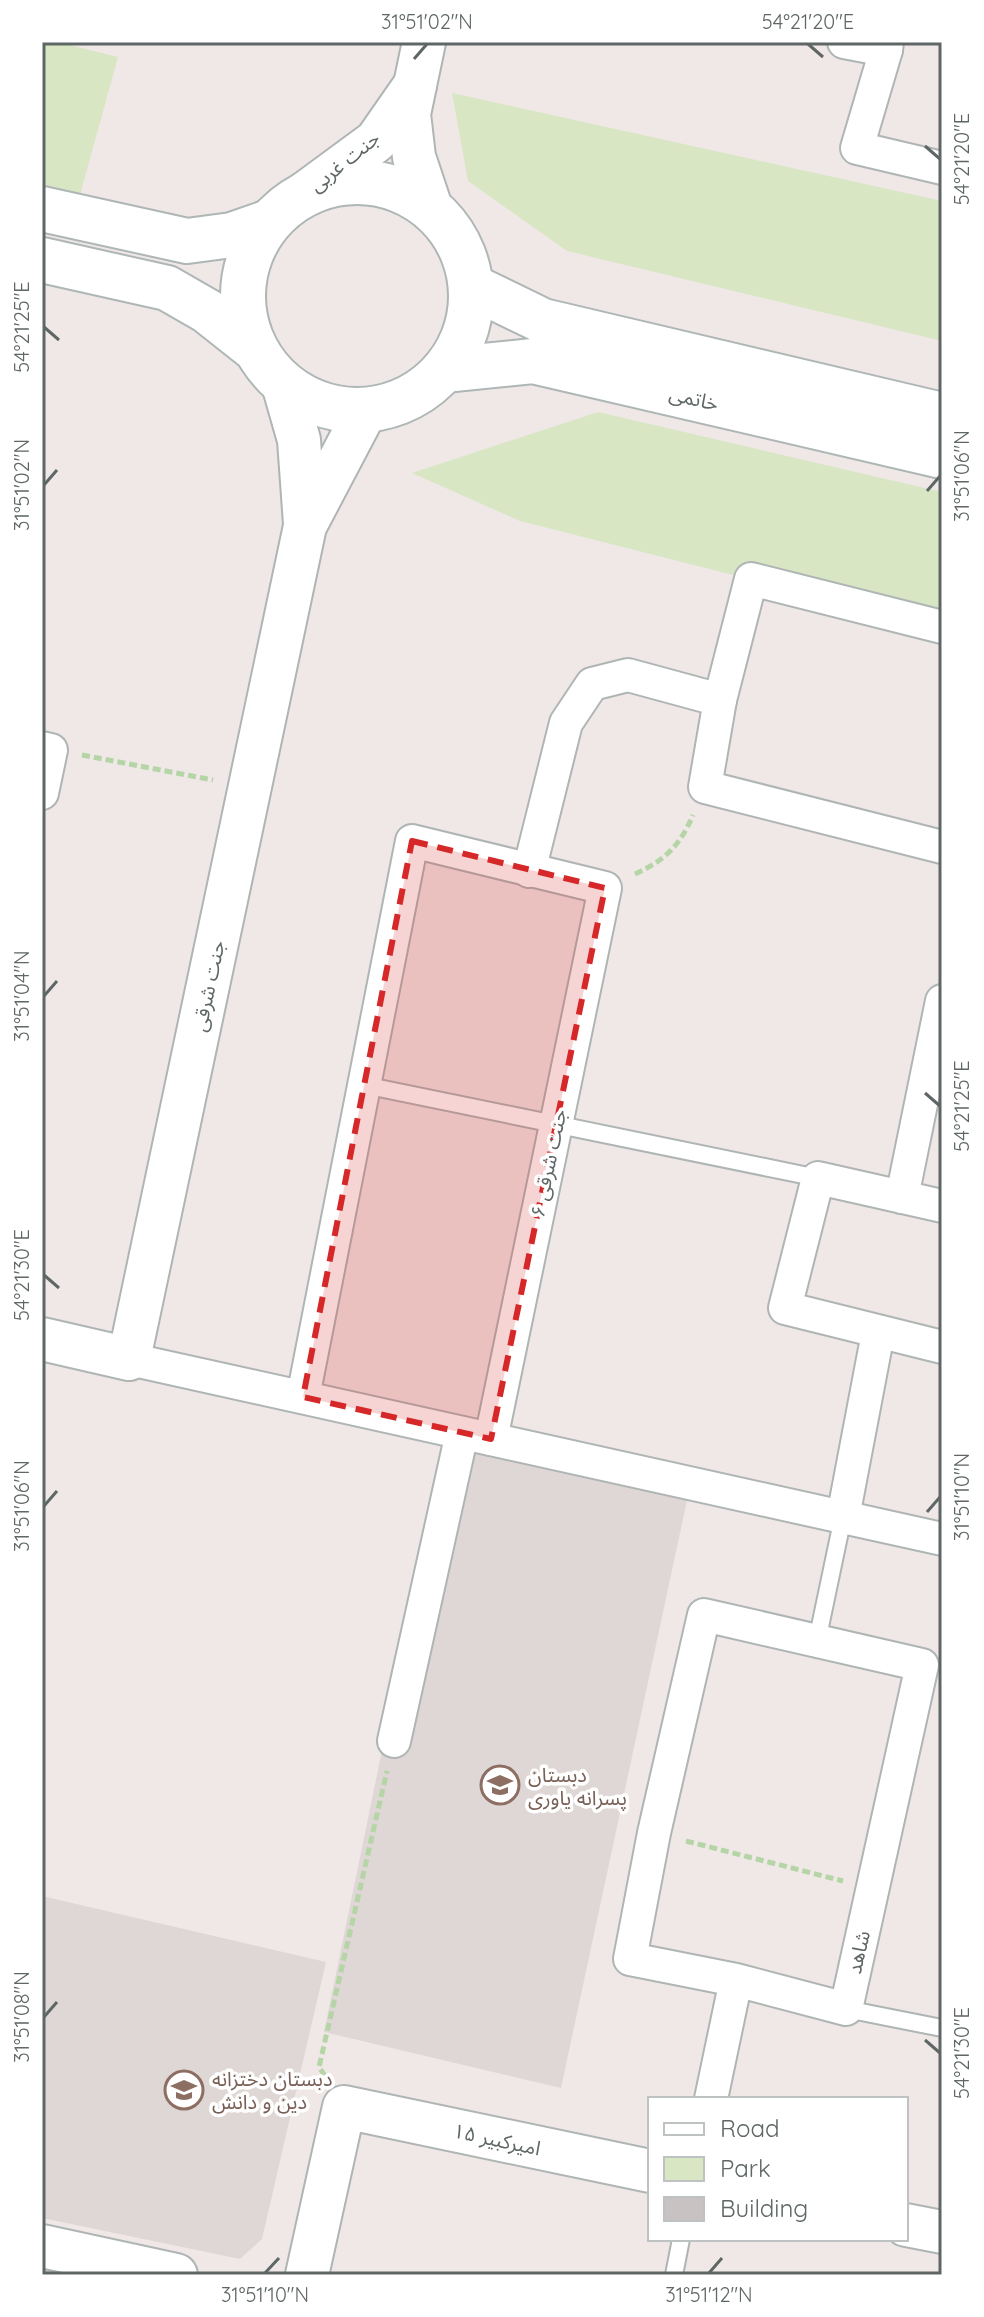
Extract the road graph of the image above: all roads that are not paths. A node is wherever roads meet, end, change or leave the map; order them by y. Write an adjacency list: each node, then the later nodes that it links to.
1 (424, 42): 4 (street, جنت غربی)
2 (844, 42): 3 (street)
3 (886, 46): 5 (street)
4 (415, 84): 6 (street, جنت غربی); 7 (street)
5 (942, 168)
6 (304, 194): 7 (main road); 9 (main road)
7 (431, 208): 11 (main road)
8 (42, 209): 9 (main road)
9 (269, 222): 12 (main road)
10 (42, 260): 12 (main road)
11 (471, 286): 13 (main road); 16 (main road, خاتمی)
12 (255, 349): 14 (main road)
13 (444, 370): 15 (main road); 17 (main road, خاتمی)
14 (283, 384): 15 (main road); 18 (street)
15 (366, 410): 18 (street)
16 (942, 415)
17 (942, 456)
18 (305, 526): 34 (street, جنت شرقی)
19 (942, 627): 20 (street)
20 (720, 700): 23 (street); 24 (street)
21 (46, 749): 22 (street)
22 (42, 793)
23 (942, 847)
24 (529, 871): 26 (street); 27 (street, جنت شرقی ۶)
25 (942, 1001): 29 (street)
26 (364, 1085): 27 (lane); 35 (street)
27 (556, 1125): 28 (lane); 36 (street, جنت شرقی ۶)
28 (818, 1178): 29 (street); 31 (street)
29 (902, 1197): 30 (street)
30 (942, 1206)
31 (878, 1333): 33 (street); 37 (street)
32 (42, 1339): 34 (street)
33 (942, 1347)
34 (129, 1359): 35 (street)
35 (303, 1397): 36 (street)
36 (476, 1436): 37 (street); 40 (street, جنت شرقی ۶)
37 (843, 1517): 38 (street); 39 (lane)
38 (942, 1539)
39 (817, 1641): 41 (street); 42 (street, شاهد)
40 (394, 1741)
41 (736, 1980): 42 (street); 44 (street)
42 (846, 2009): 43 (lane)
43 (942, 2028)
44 (711, 2097)
45 (648, 2171): 51 (street, امیرکبیر ۱۵)
46 (908, 2225): 47 (street)
47 (942, 2232)
48 (681, 2241): 52 (lane)
49 (42, 2246): 50 (street)
50 (176, 2275)
51 (307, 2275)
52 (674, 2275)

